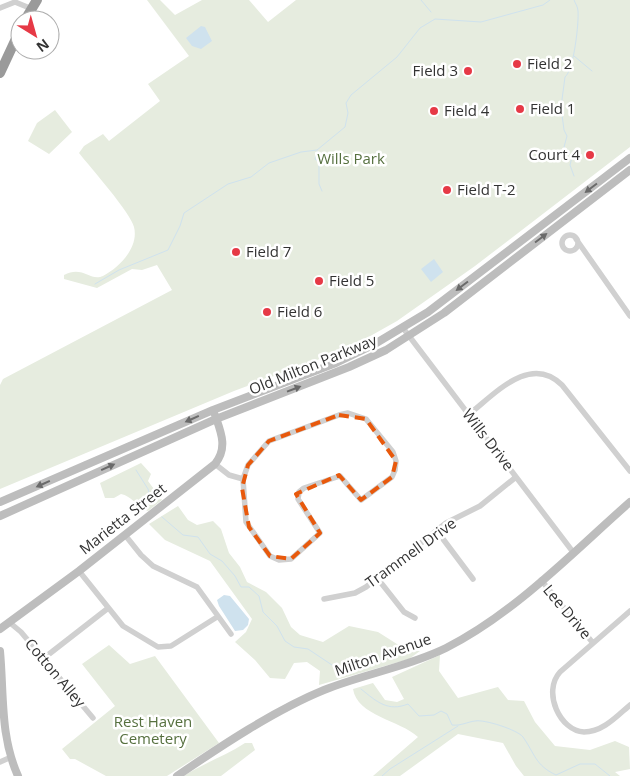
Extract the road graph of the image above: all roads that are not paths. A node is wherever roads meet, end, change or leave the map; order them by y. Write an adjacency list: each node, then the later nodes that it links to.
1 (34, 4): 2 (street)
2 (0, 8)
3 (10, 52): 4 (highway)
4 (0, 73)
5 (630, 158): 9 (main road, Old Milton Parkway, one-way to 9)
6 (630, 170): 10 (main road, Old Milton Parkway, one-way to 6)
7 (576, 239): 8 (street)
8 (630, 316)
9 (403, 328): 10 (street, Wills Drive); 11 (main road, Old Milton Parkway)
10 (409, 336): 12 (street, Wills Drive); 13 (main road, Old Milton Parkway, one-way to 10)
11 (213, 410): 13 (main road); 18 (main road, Old Milton Parkway, one-way to 18)
12 (468, 414): 15 (street); 16 (street, Wills Drive)
13 (216, 419): 14 (main road); 22 (main road, Old Milton Parkway, one-way to 13)
14 (215, 464): 17 (street); 24 (main road, Marietta Street)
15 (630, 471)
16 (516, 477): 23 (street, Trammell Drive); 25 (street, Wills Drive)
17 (242, 479): 17 (street)
18 (11, 497): 19 (main road); 20 (main road, Old Milton Parkway)
19 (0, 498)
20 (0, 502)
21 (630, 502): 25 (main road, Milton Avenue)
22 (0, 516)
23 (437, 531): 27 (street, Trammell Drive); 28 (street)
24 (125, 535): 26 (main road, Marietta Street); 33 (street)
25 (573, 552): 29 (main road, Milton Avenue)
26 (78, 571): 31 (street); 35 (main road, Marietta Street)
27 (378, 579): 30 (street, Trammell Drive); 34 (street)
28 (474, 579)
29 (541, 580): 38 (street, Lee Drive); 46 (main road, Milton Avenue)
30 (324, 599)
31 (107, 608): 33 (street); 40 (street)
32 (630, 612): 38 (street)
33 (218, 617): 37 (street)
34 (415, 618)
35 (9, 622): 36 (main road, Marietta Street); 40 (street, Cotton Alley)
36 (0, 629)
37 (231, 634)
38 (593, 643): 41 (street)
39 (0, 651): 43 (main road)
40 (44, 658): 42 (street, Cotton Alley)
41 (630, 705)
42 (93, 718)
43 (9, 758): 44 (street); 45 (main road)
44 (0, 762)
45 (18, 776)
46 (177, 776)

